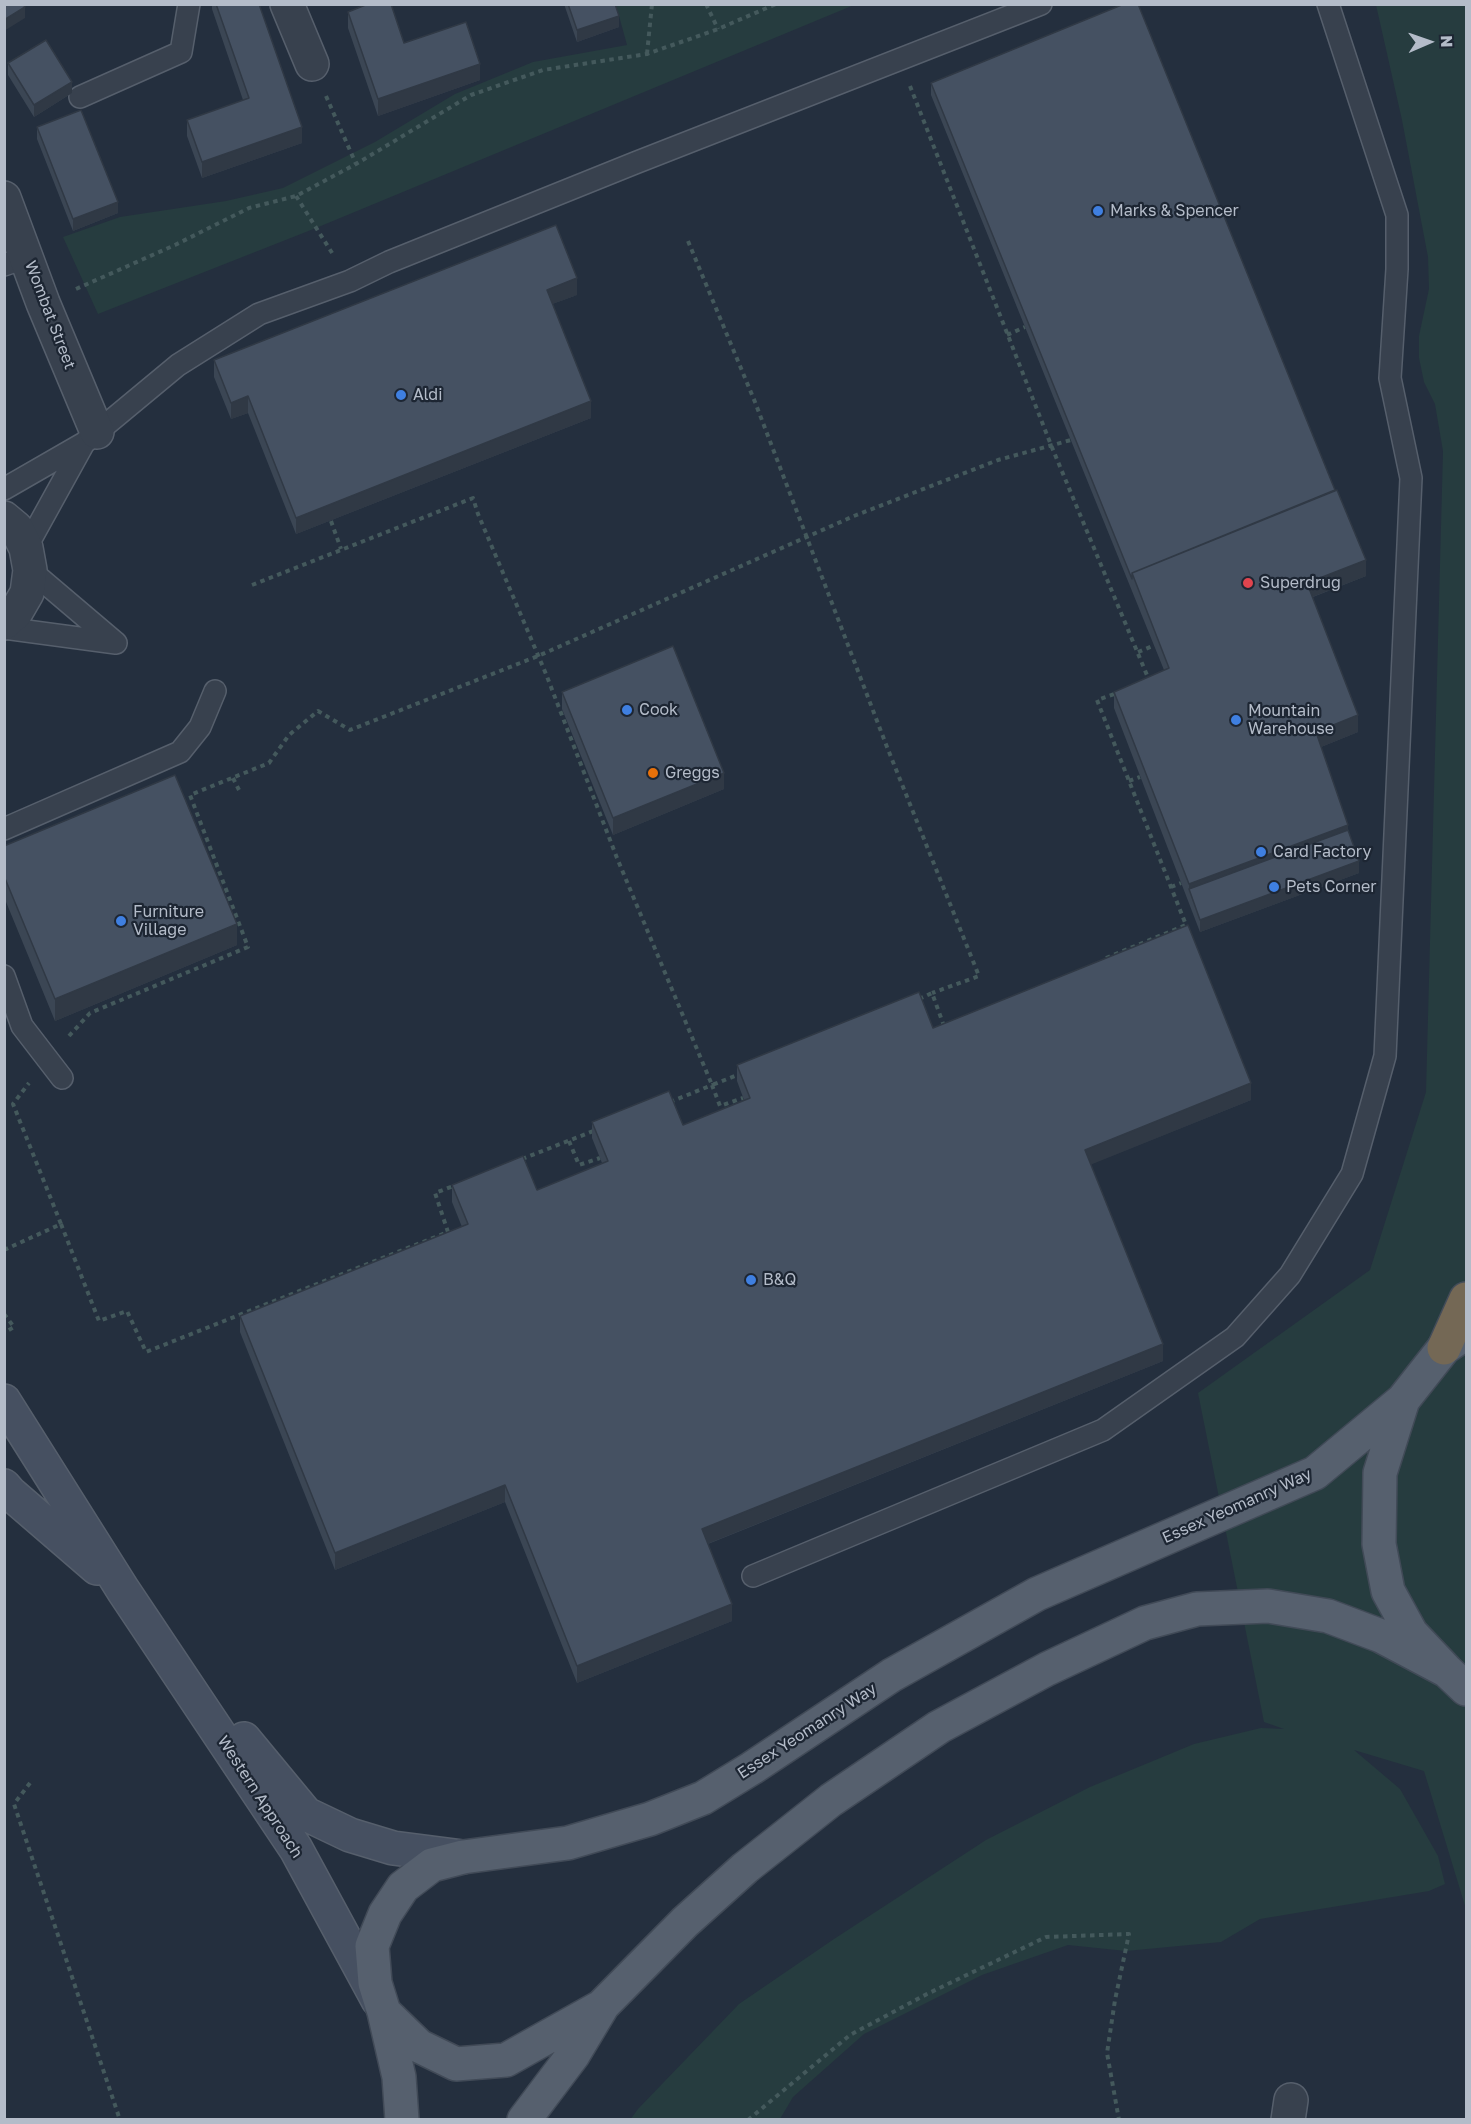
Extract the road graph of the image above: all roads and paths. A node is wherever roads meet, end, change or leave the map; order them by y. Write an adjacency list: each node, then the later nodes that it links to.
1 (189, 4): 12 (lane)
2 (287, 4): 11 (street)
3 (652, 4): 9 (path)
4 (706, 4): 8 (path)
5 (776, 4): 8 (path)
6 (1041, 4): 10 (lane)
7 (1328, 4): 74 (lane)
8 (718, 29): 9 (path)
9 (647, 54): 13 (path)
10 (899, 60): 18 (lane); 21 (path)
11 (312, 63): 13 (path)
12 (80, 97)
13 (356, 164): 14 (path)
14 (296, 196): 18 (path); 19 (path)
15 (4, 198): 17 (street, Wombat Street)
16 (688, 241): 28 (path)
17 (16, 261): 19 (street, Wombat Street)
18 (350, 281): 22 (lane)
19 (43, 303): 22 (street, Wombat Street)
20 (1025, 327): 21 (path)
21 (1007, 334): 24 (path)
22 (91, 437): 25 (lane); 30 (lane)
23 (1071, 440): 24 (path)
24 (1051, 446): 28 (path); 35 (path)
25 (4, 489)
26 (4, 518): 30 (street)
27 (331, 521): 29 (path)
28 (807, 536): 36 (path); 51 (path)
29 (341, 549): 31 (path); 36 (path)
30 (28, 559): 32 (street); 33 (lane)
31 (252, 585)
32 (4, 622)
33 (4, 628)
34 (1155, 645): 35 (path)
35 (1138, 652): 37 (path)
36 (538, 656): 41 (path); 57 (path)
37 (1139, 684)
38 (215, 691): 44 (lane)
39 (1118, 692): 42 (path)
40 (1140, 777): 42 (path)
41 (233, 778): 43 (path); 54 (path)
42 (1129, 781): 46 (path)
43 (239, 790)
44 (4, 829)
45 (1181, 883): 46 (path)
46 (1171, 887): 48 (path)
47 (1194, 916): 48 (path)
48 (1184, 920): 49 (path)
49 (1098, 962)
50 (4, 976): 54 (lane)
51 (932, 993): 52 (path); 53 (path)
52 (910, 1003)
53 (936, 1029)
54 (47, 1059): 56 (lane); 65 (path)
55 (745, 1072): 57 (path)
56 (62, 1078)
57 (712, 1085): 58 (path); 59 (path)
58 (743, 1098)
59 (668, 1102)
60 (602, 1128): 61 (path)
61 (569, 1141): 62 (path); 63 (path)
62 (600, 1158)
63 (517, 1161)
64 (466, 1181): 65 (path)
65 (61, 1224): 66 (path)
66 (4, 1250)
67 (1467, 1299): 70 (highway)
68 (4, 1314): 69 (path)
69 (4, 1333)
70 (1455, 1340): 71 (main road)
71 (1403, 1400): 76 (main road); 78 (main road, Essex Yeomanry Way)
72 (4, 1401): 75 (street, Western Approach)
73 (4, 1486): 75 (street, Western Approach)
74 (753, 1576)
75 (123, 1590): 78 (street, Western Approach); 80 (street, Western Approach)
76 (1457, 1680): 79 (main road)
77 (30, 1783): 81 (path)
78 (463, 1857): 80 (main road, Essex Yeomanry Way)
79 (603, 2005): 80 (main road); 83 (main road)
80 (384, 2012): 82 (main road, Essex Yeomanry Way)
81 (120, 2120)
82 (402, 2120)
83 (524, 2120)
84 (748, 2120): 85 (path)
85 (1119, 2120)

